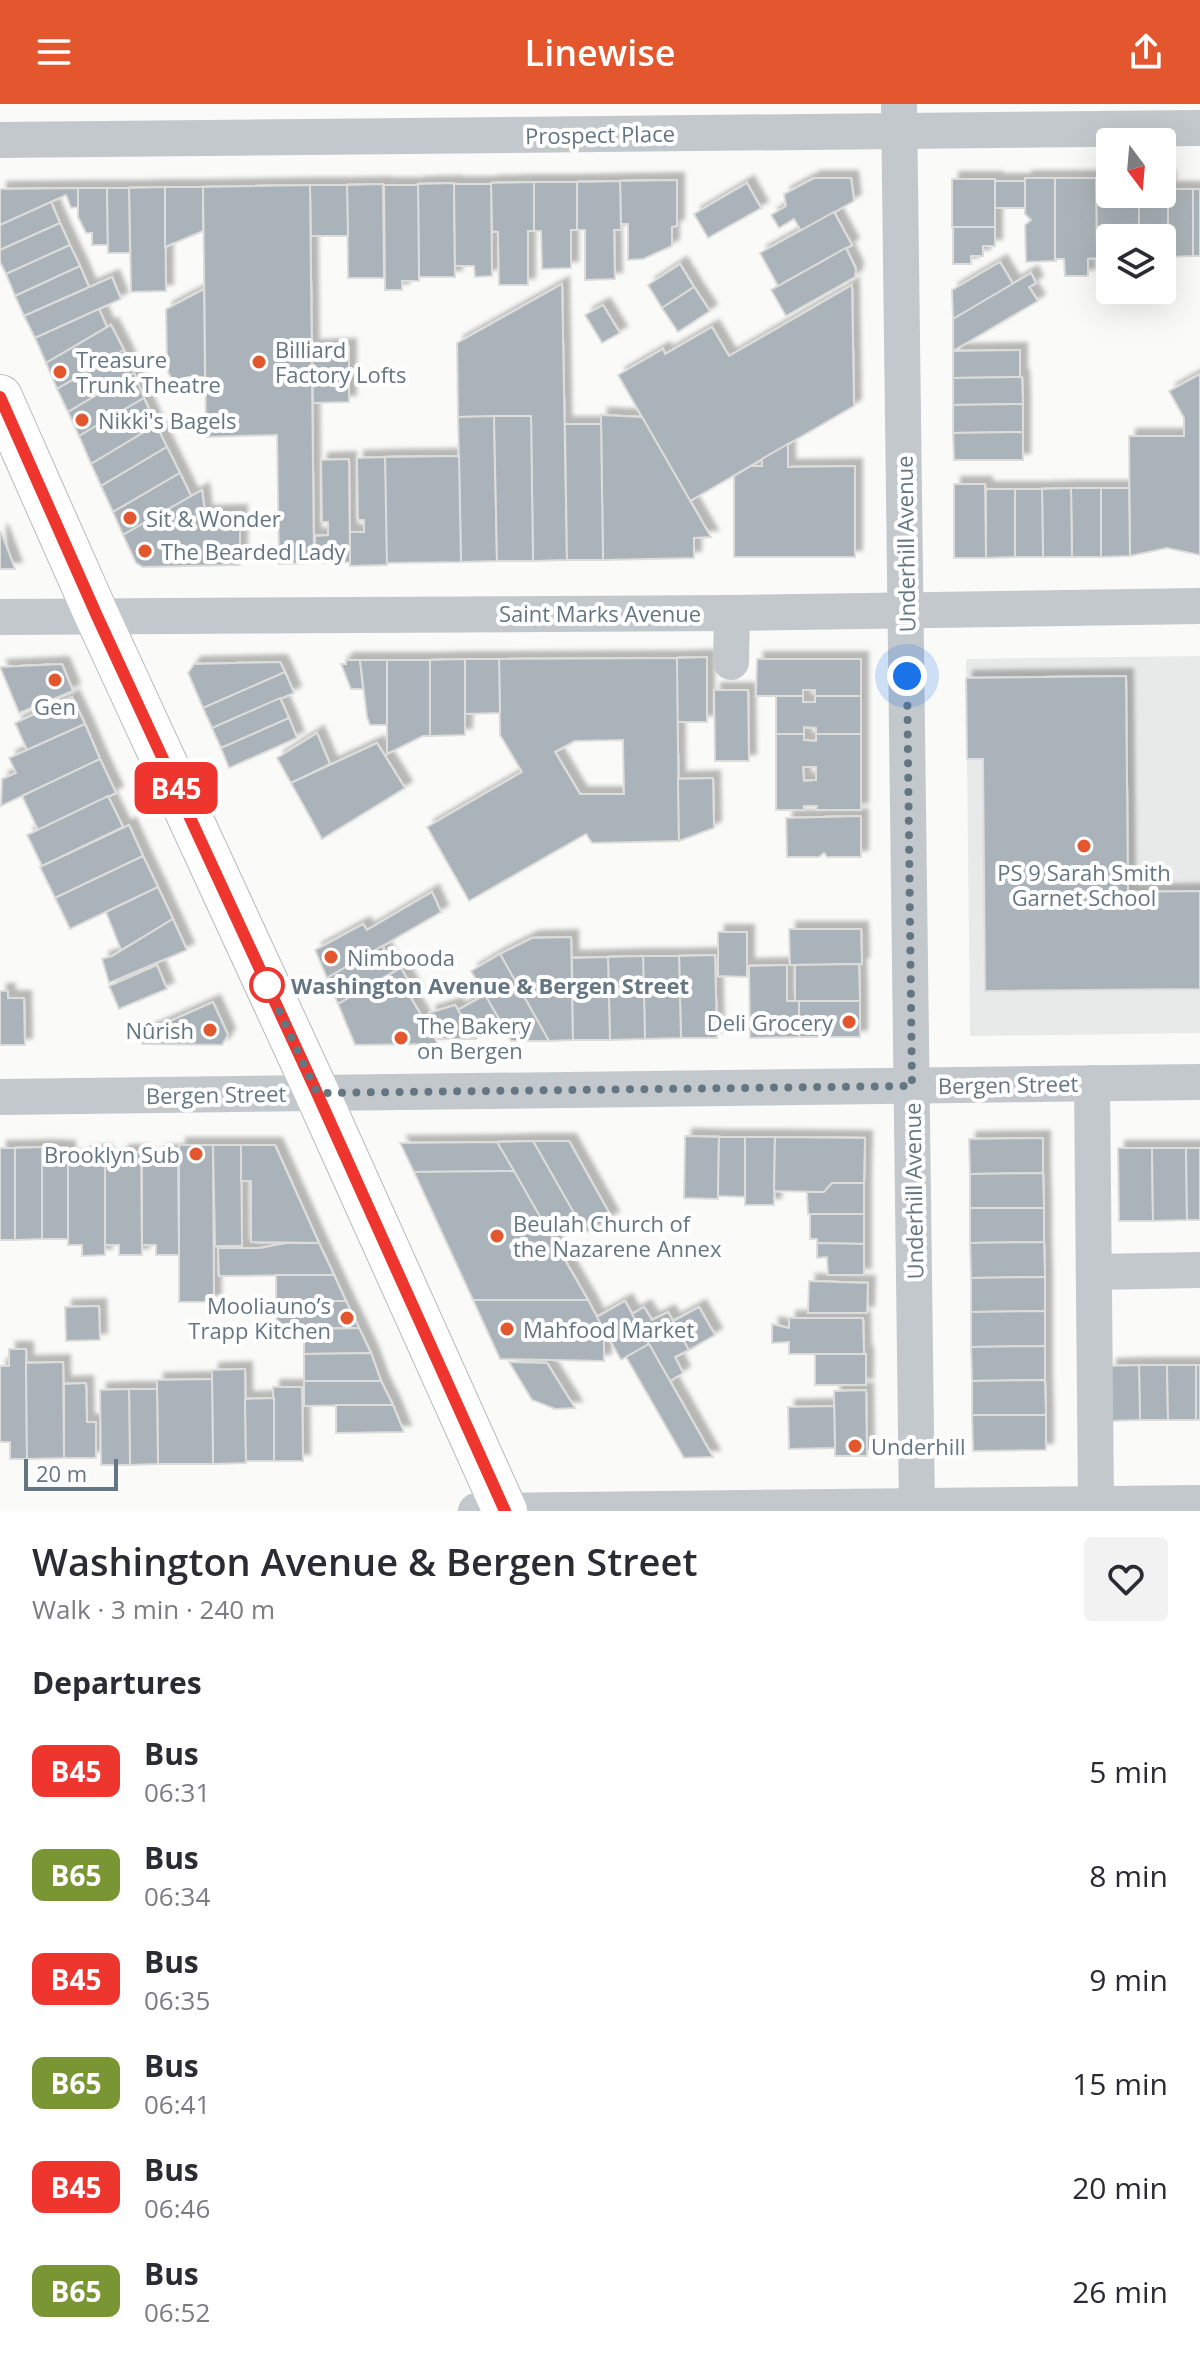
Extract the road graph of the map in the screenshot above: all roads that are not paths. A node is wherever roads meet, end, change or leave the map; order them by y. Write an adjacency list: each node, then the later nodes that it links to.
1 (899, 117): 2 (street, Prospect Place); 3 (street, Prospect Place); 6 (street, Underhill Avenue)
2 (1200, 128)
3 (0, 140)
4 (0, 397): 8 (main road)
5 (1200, 606): 6 (street, Saint Marks Avenue)
6 (906, 609): 7 (street, Saint Marks Avenue); 13 (street, Underhill Avenue)
7 (732, 613): 8 (street, Saint Marks Avenue); 10 (street)
8 (97, 616): 9 (street, Saint Marks Avenue); 14 (main road)
9 (0, 617)
10 (731, 662)
11 (1200, 1082): 12 (street, Bergen Street)
12 (1092, 1083): 13 (street, Bergen Street); 17 (street)
13 (912, 1086): 14 (street, Bergen Street); 20 (street, Underhill Avenue)
14 (317, 1093): 15 (street, Bergen Street); 22 (main road)
15 (0, 1097)
16 (1200, 1270): 17 (street)
17 (1094, 1272): 19 (street)
18 (1200, 1503): 19 (street)
19 (1096, 1504): 20 (street)
20 (917, 1508): 22 (street)
21 (476, 1511): 22 (street)
22 (505, 1511)

